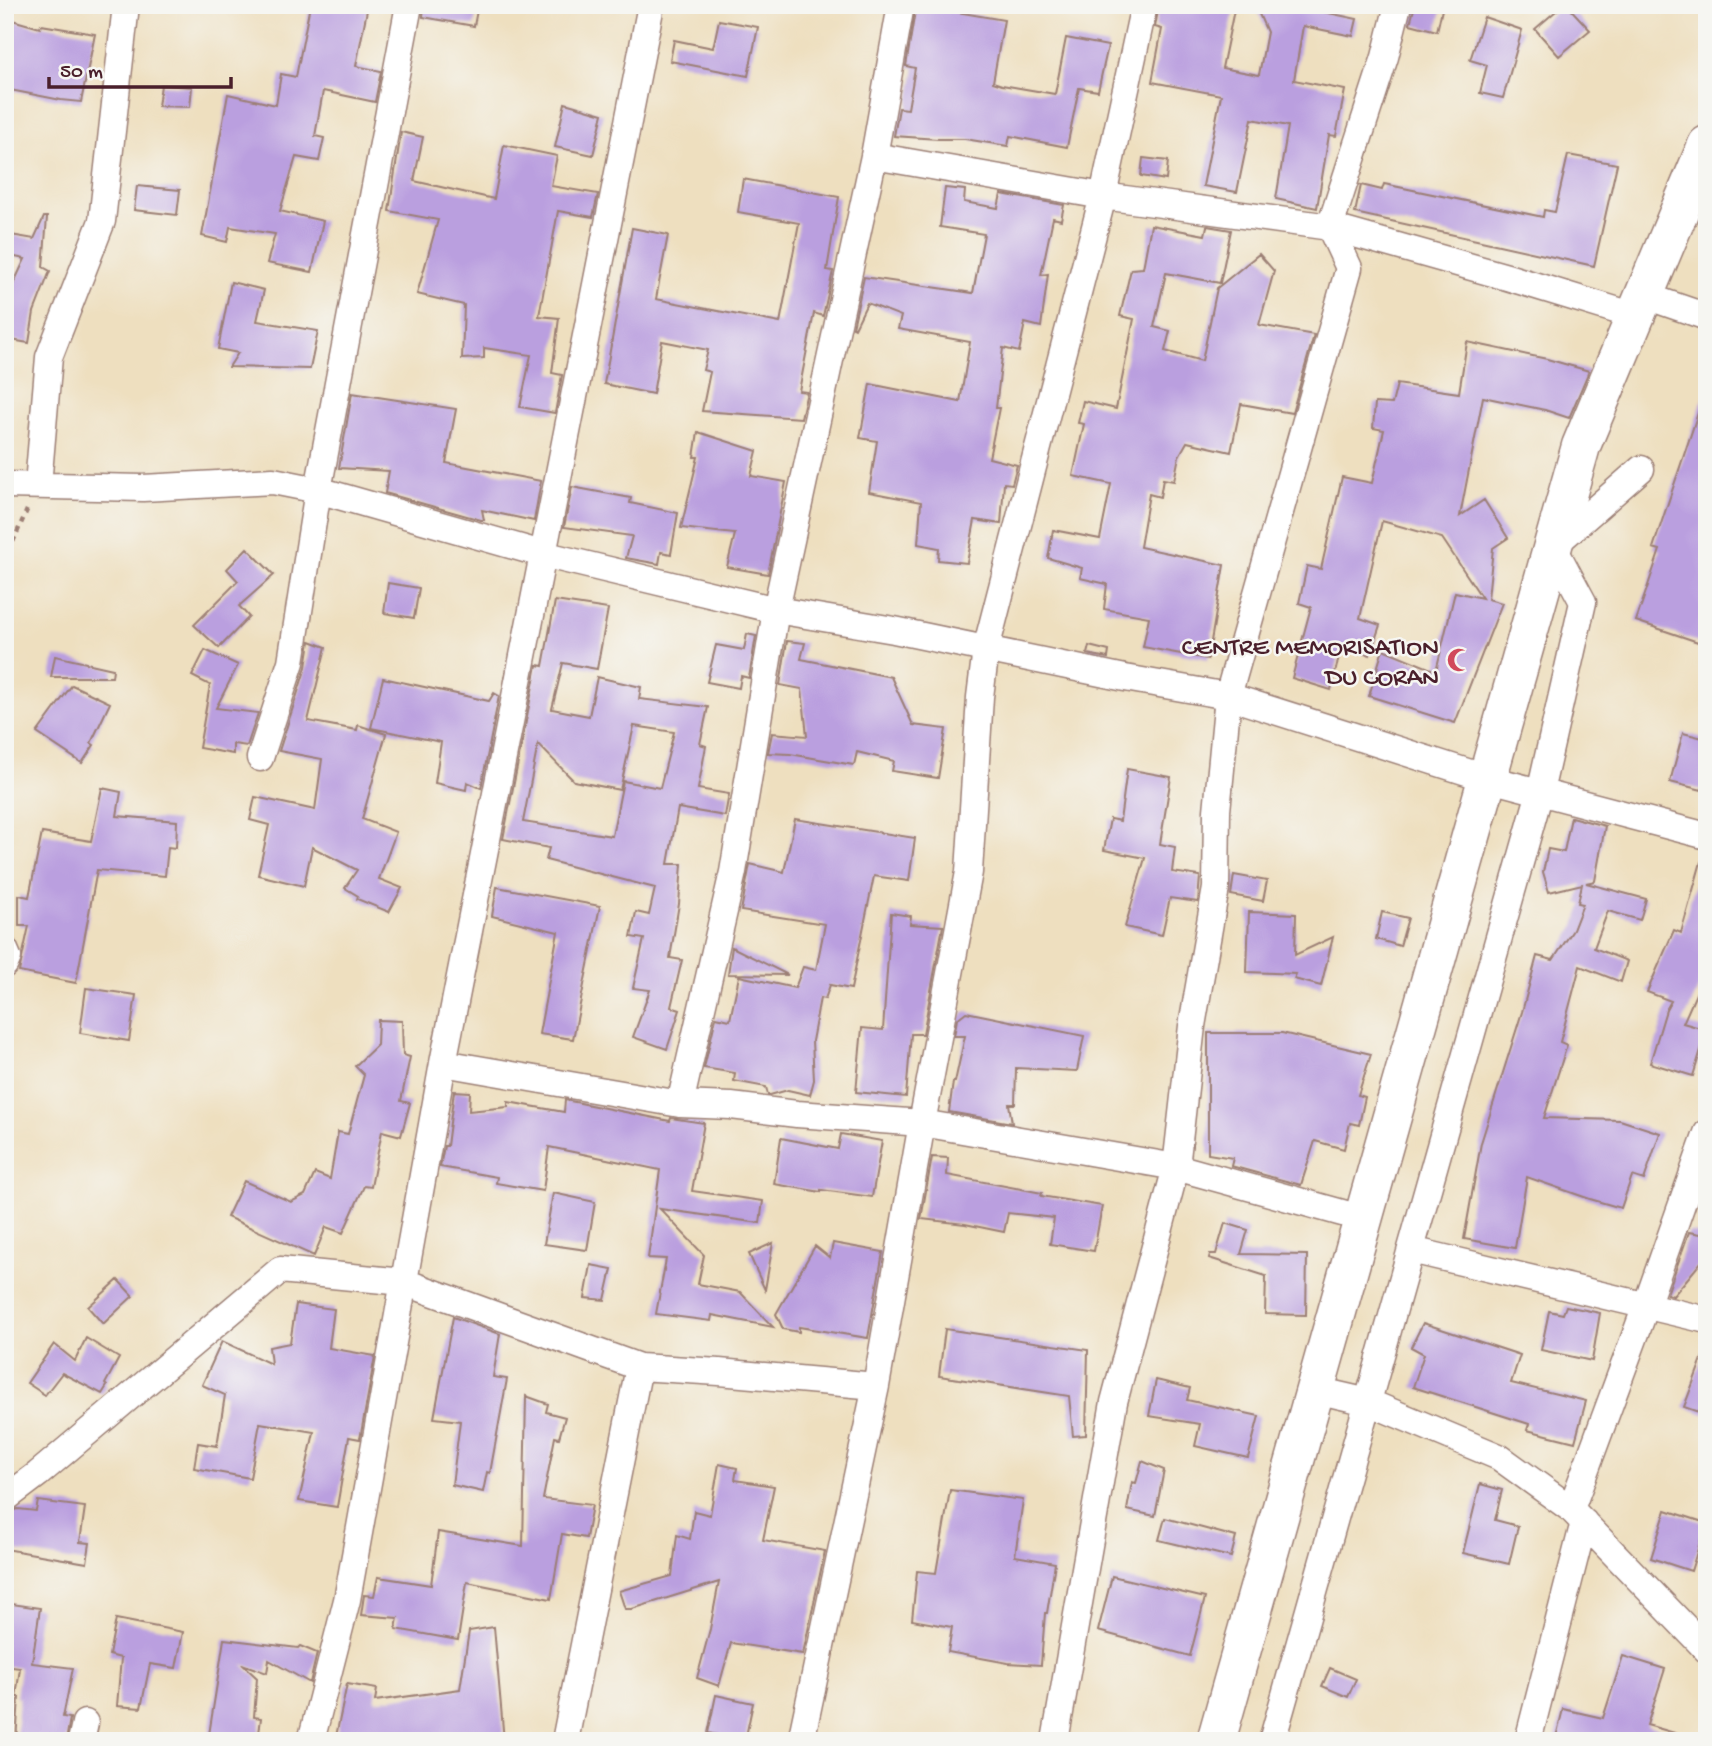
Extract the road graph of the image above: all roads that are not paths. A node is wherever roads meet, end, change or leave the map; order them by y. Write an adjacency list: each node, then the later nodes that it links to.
1 (125, 5): 15 (street)
2 (409, 5): 16 (street)
3 (651, 5): 18 (street)
4 (901, 5): 8 (street)
5 (1144, 5): 9 (street)
6 (1398, 5): 10 (street)
7 (1707, 145): 11 (highway)
8 (874, 156): 9 (street); 19 (street)
9 (1103, 196): 10 (street); 20 (street)
10 (1330, 228): 11 (street); 21 (street)
11 (1639, 306): 12 (street); 17 (highway)
12 (1707, 317)
13 (1641, 469): 17 (street)
14 (5, 485): 15 (street)
15 (38, 485): 16 (street)
16 (318, 490): 18 (street); 22 (street)
17 (1553, 546): 23 (highway); 24 (street)
18 (542, 554): 19 (street); 28 (street)
19 (776, 610): 20 (street); 29 (street)
20 (986, 649): 21 (street); 30 (street)
21 (1228, 696): 23 (street); 32 (street)
22 (260, 758)
23 (1486, 778): 24 (street); 33 (highway)
24 (1540, 792): 25 (street); 34 (street)
25 (1707, 836)
26 (5, 950): 27 (street)
27 (5, 964)
28 (443, 1063): 29 (street); 35 (street)
29 (680, 1104): 30 (street)
30 (922, 1123): 32 (street); 39 (street)
31 (1707, 1133): 36 (street)
32 (1176, 1167): 33 (street); 48 (street)
33 (1364, 1219): 40 (highway)
34 (1411, 1250): 36 (street); 41 (street)
35 (404, 1282): 38 (street); 42 (street); 45 (street)
36 (1646, 1306): 37 (street); 43 (street)
37 (1707, 1320)
38 (639, 1367): 39 (street); 46 (street)
39 (876, 1387): 47 (street)
40 (1316, 1390): 41 (street); 49 (highway)
41 (1368, 1402): 43 (street); 50 (street)
42 (5, 1499)
43 (1578, 1516): 44 (street); 51 (street)
44 (1707, 1650)
45 (311, 1741)
46 (565, 1741)
47 (801, 1741)
48 (1055, 1741)
49 (1216, 1741)
50 (1272, 1741)
51 (1528, 1741)

